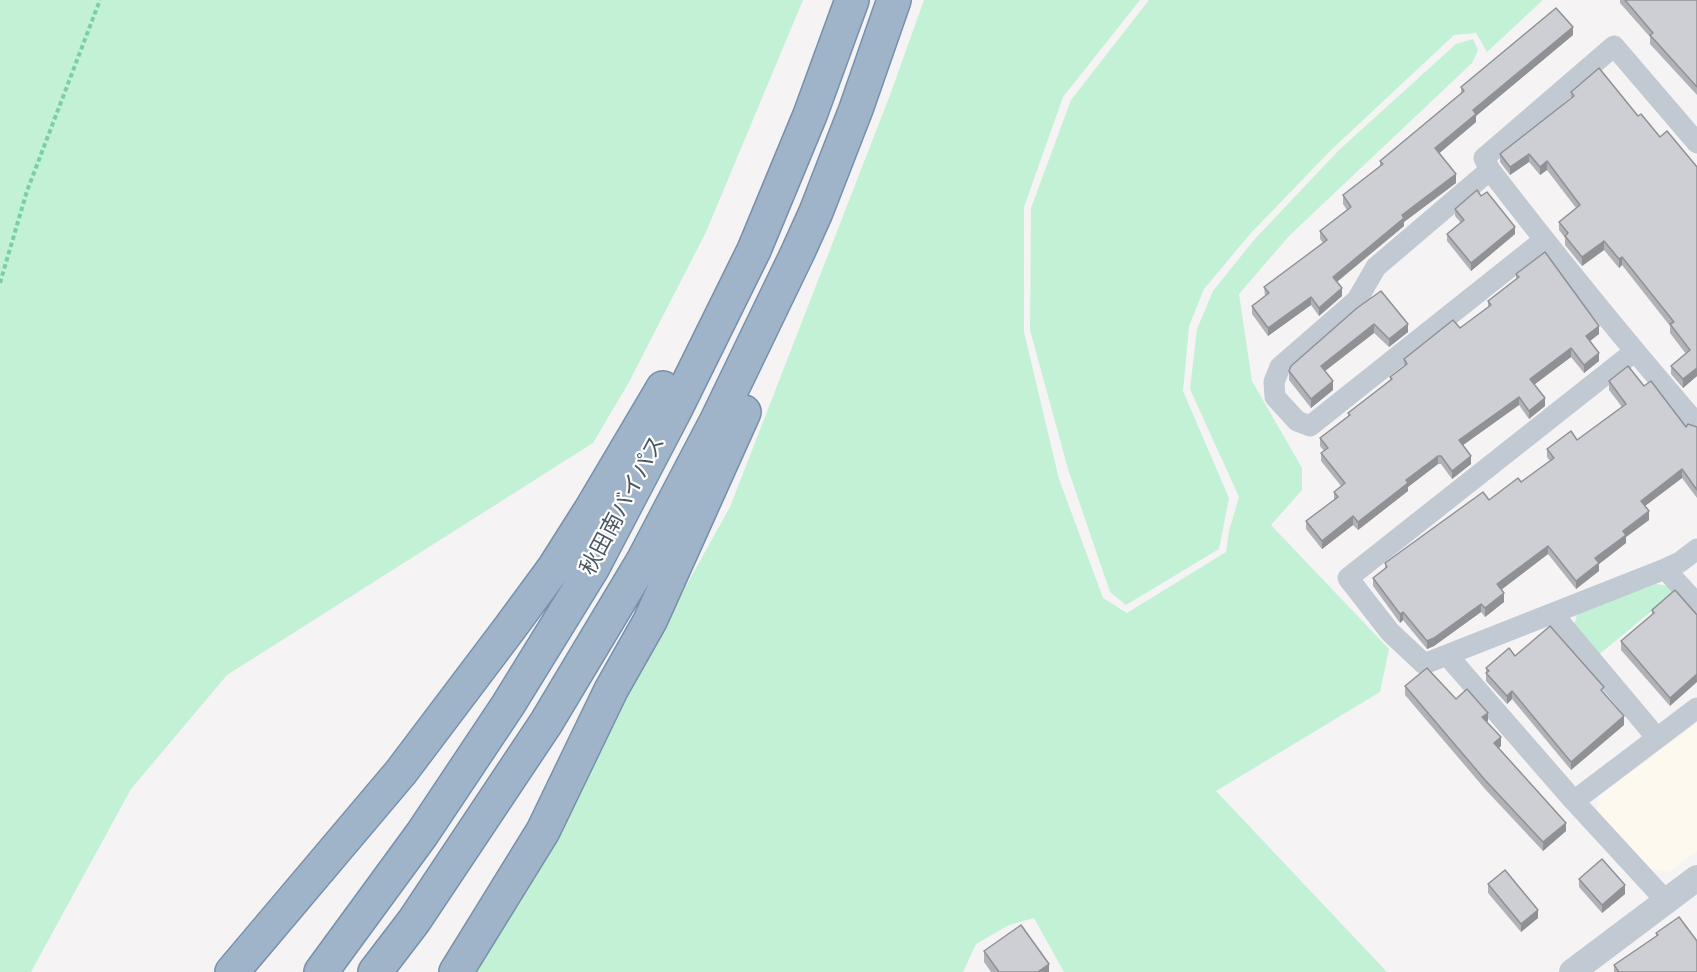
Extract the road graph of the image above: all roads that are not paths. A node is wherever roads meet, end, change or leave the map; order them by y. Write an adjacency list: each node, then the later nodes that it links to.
1 (852, 0): 5 (highway, 秋田南バイパス)
2 (894, 0): 6 (highway, 秋田南バイパス)
3 (1697, 143): 4 (street)
4 (1490, 170): 7 (street); 7 (street)
5 (778, 195): 20 (highway); 21 (highway, 秋田南バイパス)
6 (816, 212): 22 (highway, 秋田南バイパス); 23 (highway)
7 (1544, 240): 8 (street)
8 (1634, 352): 9 (street); 14 (street)
9 (1697, 424)
10 (1697, 549): 11 (street)
11 (1665, 569): 12 (street); 13 (street)
12 (1697, 604)
13 (1553, 614): 14 (street); 16 (street)
14 (1447, 655): 17 (street)
15 (1697, 708): 16 (street)
16 (1657, 738): 17 (street)
17 (1575, 801): 19 (street)
18 (1697, 878): 19 (street)
19 (1666, 901): 24 (street)
20 (232, 972)
21 (321, 972)
22 (375, 972)
23 (456, 972)
24 (1572, 972)

